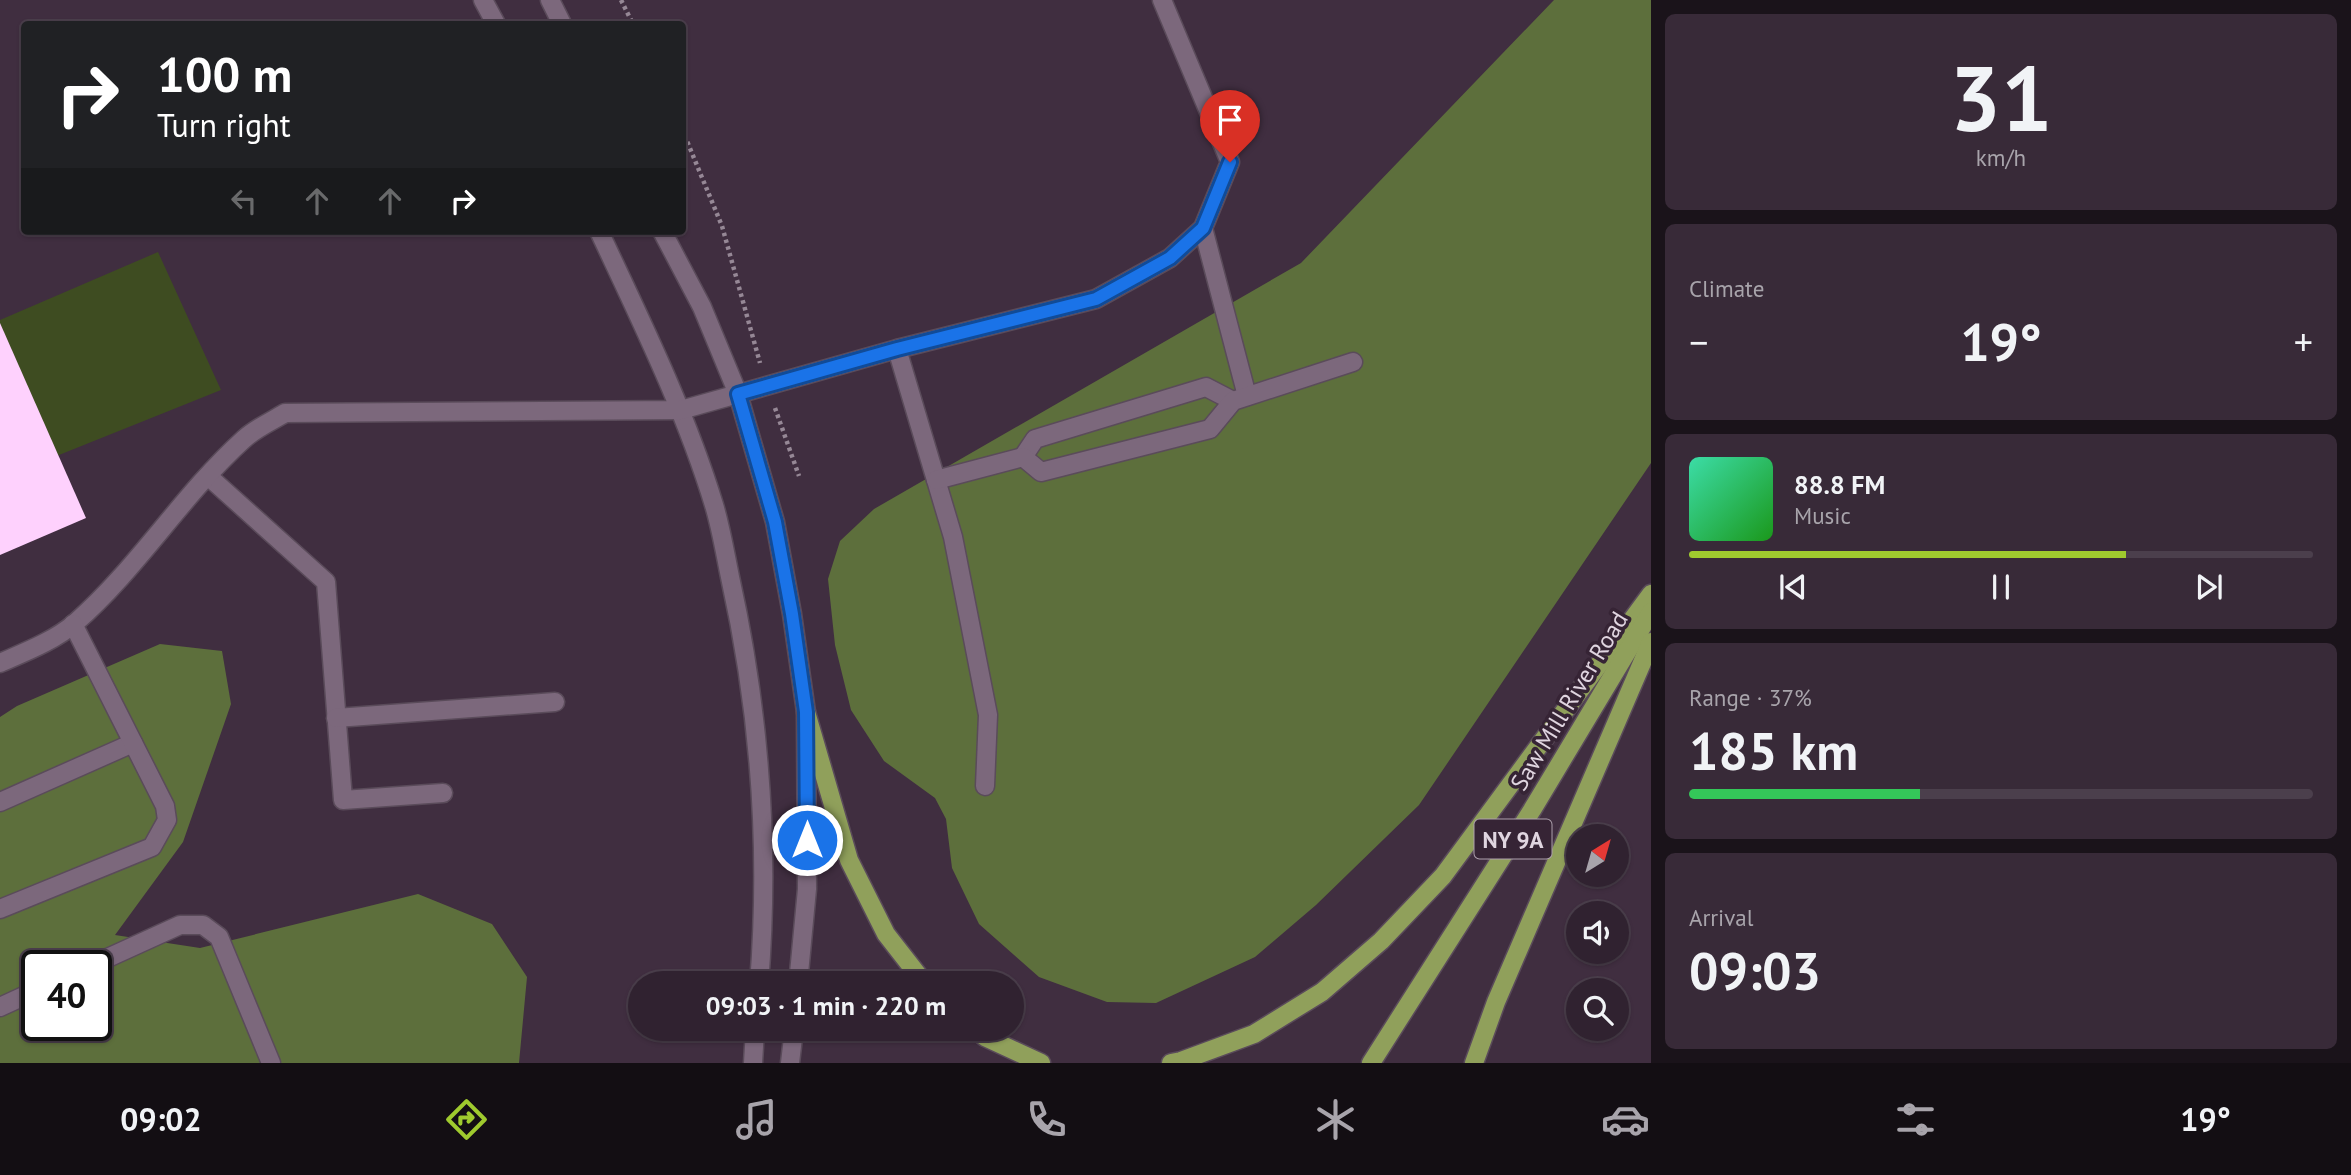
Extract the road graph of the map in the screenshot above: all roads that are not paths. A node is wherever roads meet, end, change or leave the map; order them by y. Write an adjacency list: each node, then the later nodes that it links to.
1 (484, 0): 4 (street)
2 (550, 0): 5 (street)
3 (1162, 0): 6 (street)
4 (494, 21)
5 (560, 21)
6 (1203, 228): 9 (street); 12 (street)
7 (601, 235): 13 (street)
8 (664, 235): 11 (street)
9 (897, 349): 11 (street); 16 (street)
10 (1353, 362): 12 (street)
11 (738, 394): 13 (street); 23 (street)
12 (1240, 399): 14 (street); 14 (street)
13 (681, 410): 15 (street); 31 (street)
14 (1023, 457): 16 (street)
15 (208, 476): 19 (street); 24 (street)
16 (936, 480): 26 (street)
17 (1651, 594): 43 (main road)
18 (1651, 612): 44 (main road, Saw Mill River Road / NY 9A)
19 (73, 624): 21 (street); 25 (street)
20 (1651, 642): 45 (main road)
21 (0, 663)
22 (555, 702): 24 (street)
23 (806, 712): 32 (street); 33 (main road)
24 (336, 718): 27 (street)
25 (133, 743): 28 (street); 29 (street)
26 (985, 786)
27 (443, 793)
28 (0, 802)
29 (0, 909)
30 (112, 956): 39 (street)
31 (760, 971)
32 (799, 971)
33 (915, 971)
34 (21, 997): 35 (street)
35 (0, 1007)
36 (754, 1041): 40 (street)
37 (793, 1041): 41 (street)
38 (994, 1041): 42 (main road)
39 (271, 1063)
40 (753, 1063)
41 (790, 1063)
42 (1041, 1063)
43 (1171, 1063)
44 (1371, 1063)
45 (1474, 1063)

